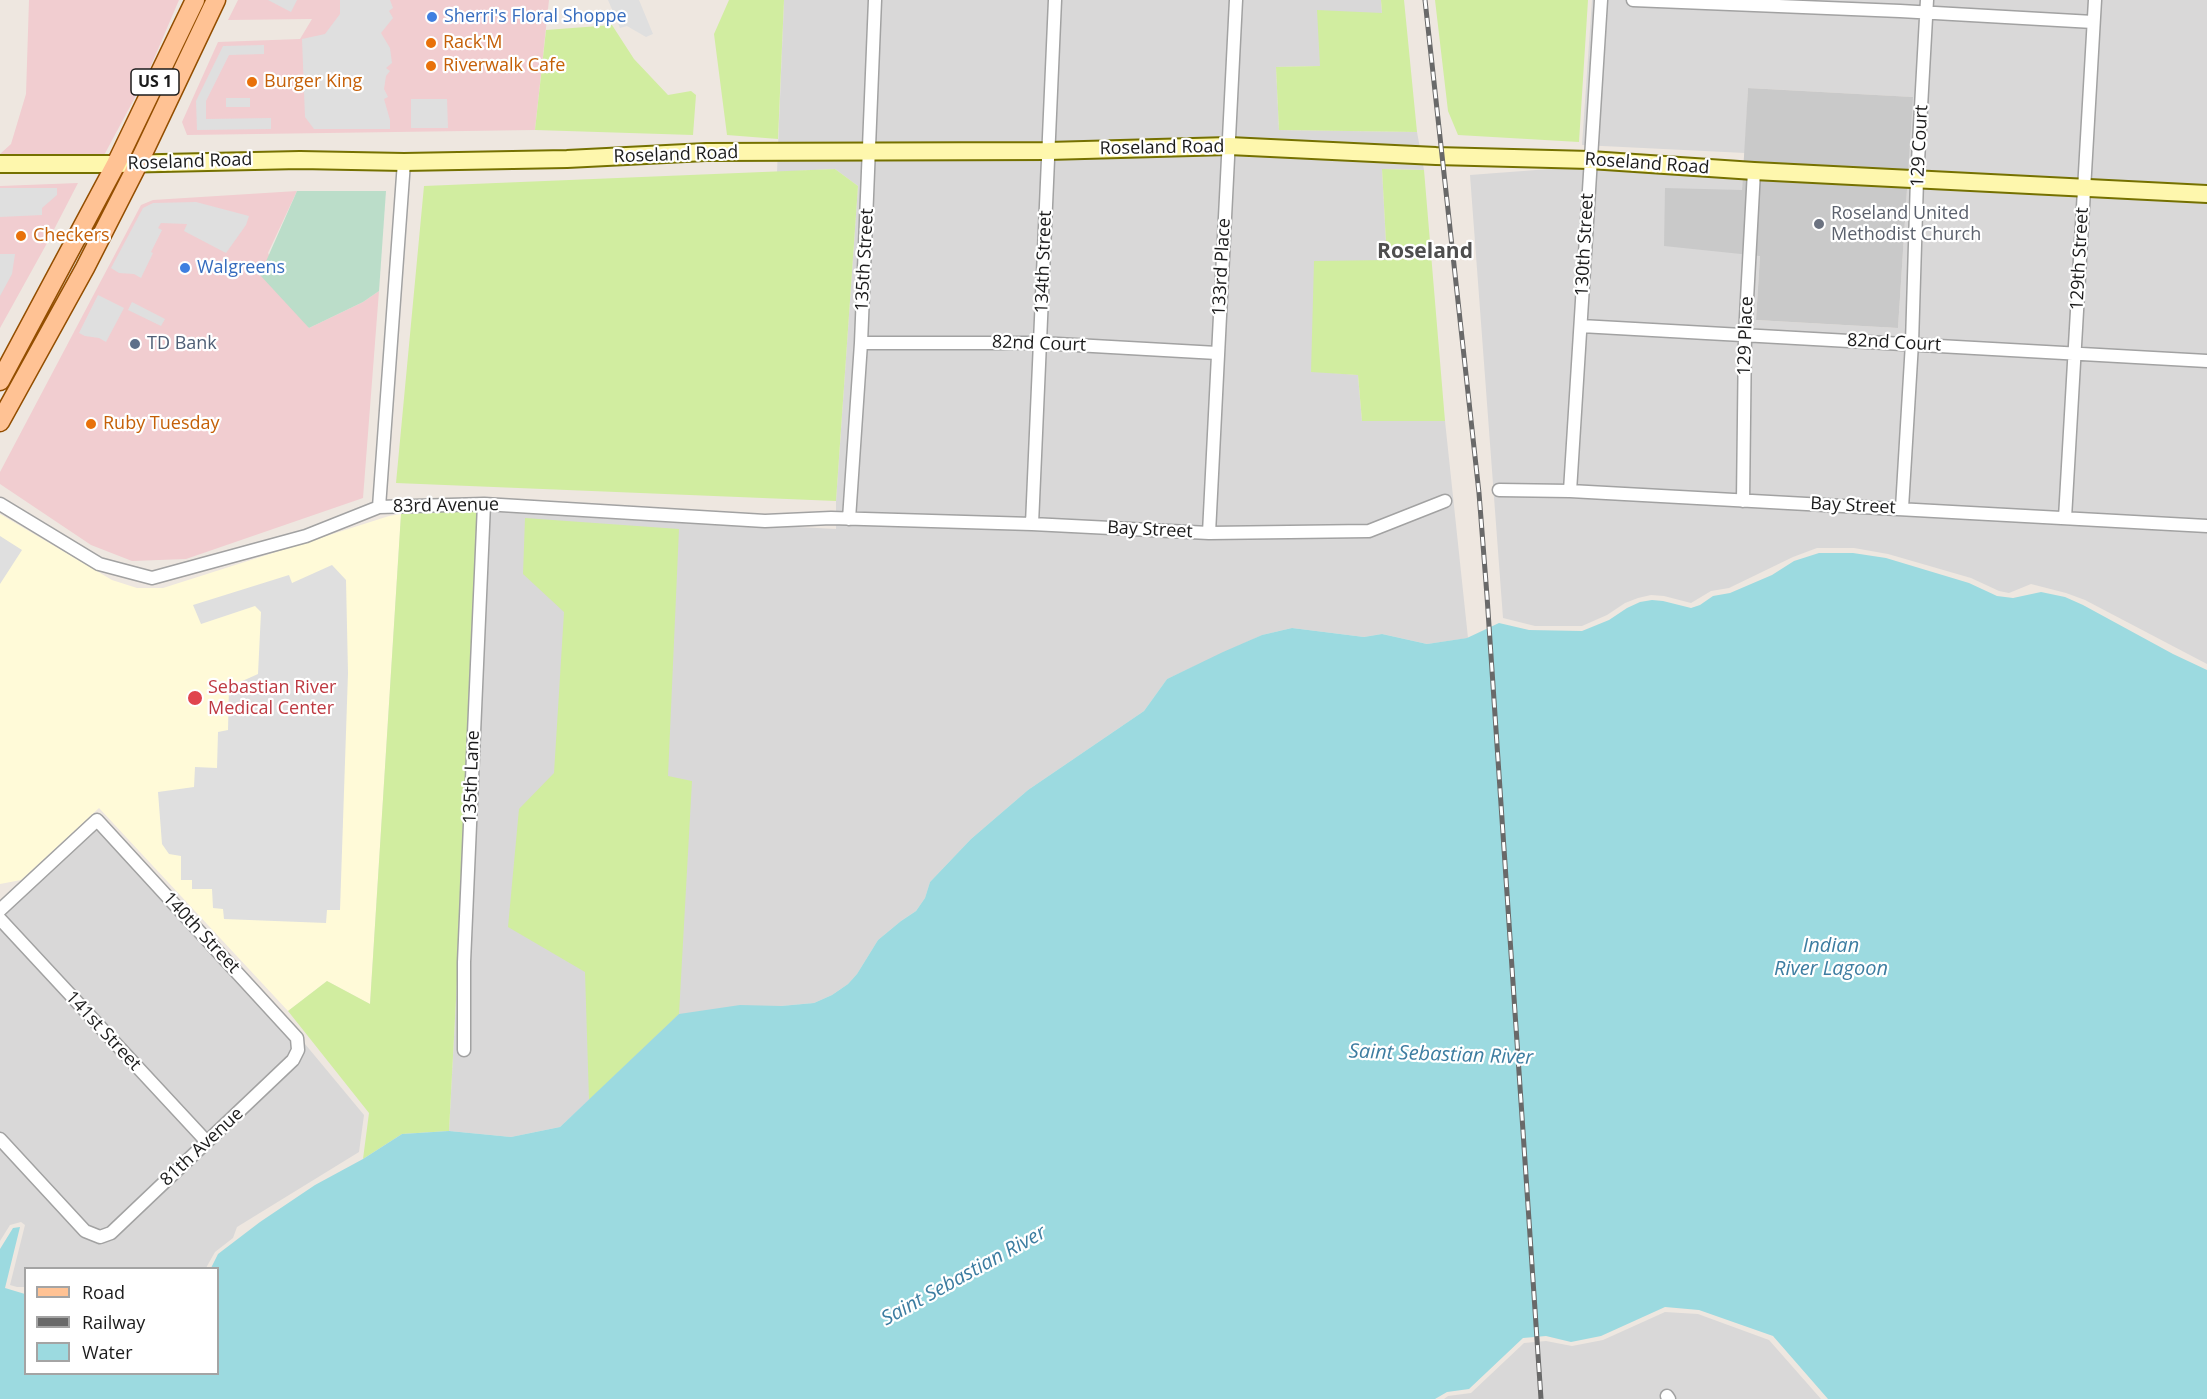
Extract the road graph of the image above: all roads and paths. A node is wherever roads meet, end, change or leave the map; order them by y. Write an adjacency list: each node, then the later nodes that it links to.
1 (195, 0): 18 (main road, US 1)
2 (216, 0): 17 (main road, US 1)
3 (876, 0): 13 (street, 135th Street)
4 (1055, 0): 12 (street, 134th Street)
5 (1236, 0): 11 (street, 133rd Place)
6 (1601, 0): 14 (street, 130th Street)
7 (1633, 0): 9 (street)
8 (2095, 0): 10 (street, 129th Street)
9 (1927, 6): 10 (street); 20 (street, 129 Court)
10 (2093, 22): 21 (street, 129th Street)
11 (1229, 146): 12 (main road, Roseland Road); 14 (main road, Roseland Road); 28 (street, 133rd Place)
12 (1048, 151): 13 (main road, Roseland Road); 26 (street, 134th Street)
13 (869, 153): 15 (main road, Roseland Road); 25 (street, 135th Street)
14 (1590, 160): 19 (main road, Roseland Road); 23 (street, 130th Street)
15 (404, 162): 17 (main road, Roseland Road); 39 (street)
16 (0, 164): 18 (main road, Roseland Road)
17 (138, 164): 18 (main road, Roseland Road); 32 (main road, US 1)
18 (116, 165): 31 (main road, US 1)
19 (1754, 171): 20 (main road, Roseland Road); 24 (street, 129 Place)
20 (1917, 179): 21 (main road, Roseland Road); 27 (street, 129 Court)
21 (2084, 187): 22 (main road, Roseland Road); 29 (street, 129th Street)
22 (2207, 194)
23 (1581, 326): 24 (street, 82nd Court); 34 (street, 130th Street)
24 (1745, 336): 27 (street, 82nd Court); 36 (street, 129 Place)
25 (861, 343): 26 (street, 82nd Court); 42 (street, 135th Street)
26 (1040, 343): 28 (street, 82nd Court); 43 (street, 134th Street)
27 (1912, 343): 29 (street, 82nd Court); 40 (street, 129 Court)
28 (1217, 353): 45 (street, 133rd Place)
29 (2075, 353): 30 (street, 82nd Court); 41 (street, 129th Street)
30 (2207, 361)
31 (0, 381)
32 (0, 422)
33 (1499, 490): 34 (street, Bay Street)
34 (1570, 491): 36 (street, Bay Street)
35 (1445, 501): 45 (street, Bay Street)
36 (1743, 501): 40 (street, Bay Street)
37 (0, 504): 39 (street, 83rd Avenue)
38 (484, 504): 39 (street, 83rd Avenue); 42 (street, 83rd Avenue); 49 (street, 135th Lane)
39 (379, 507)
40 (1902, 508): 41 (street, Bay Street)
41 (2065, 518): 44 (street, Bay Street)
42 (849, 519): 43 (street, Bay Street)
43 (1032, 524): 45 (street, Bay Street)
44 (2207, 526)
45 (1209, 533)
46 (0, 910): 48 (street, 140th Street)
47 (0, 919): 51 (street, 141st Street)
48 (298, 1050): 51 (street, 81th Avenue)
49 (464, 1050)
50 (0, 1139): 51 (street, 81th Avenue)
51 (207, 1142)

